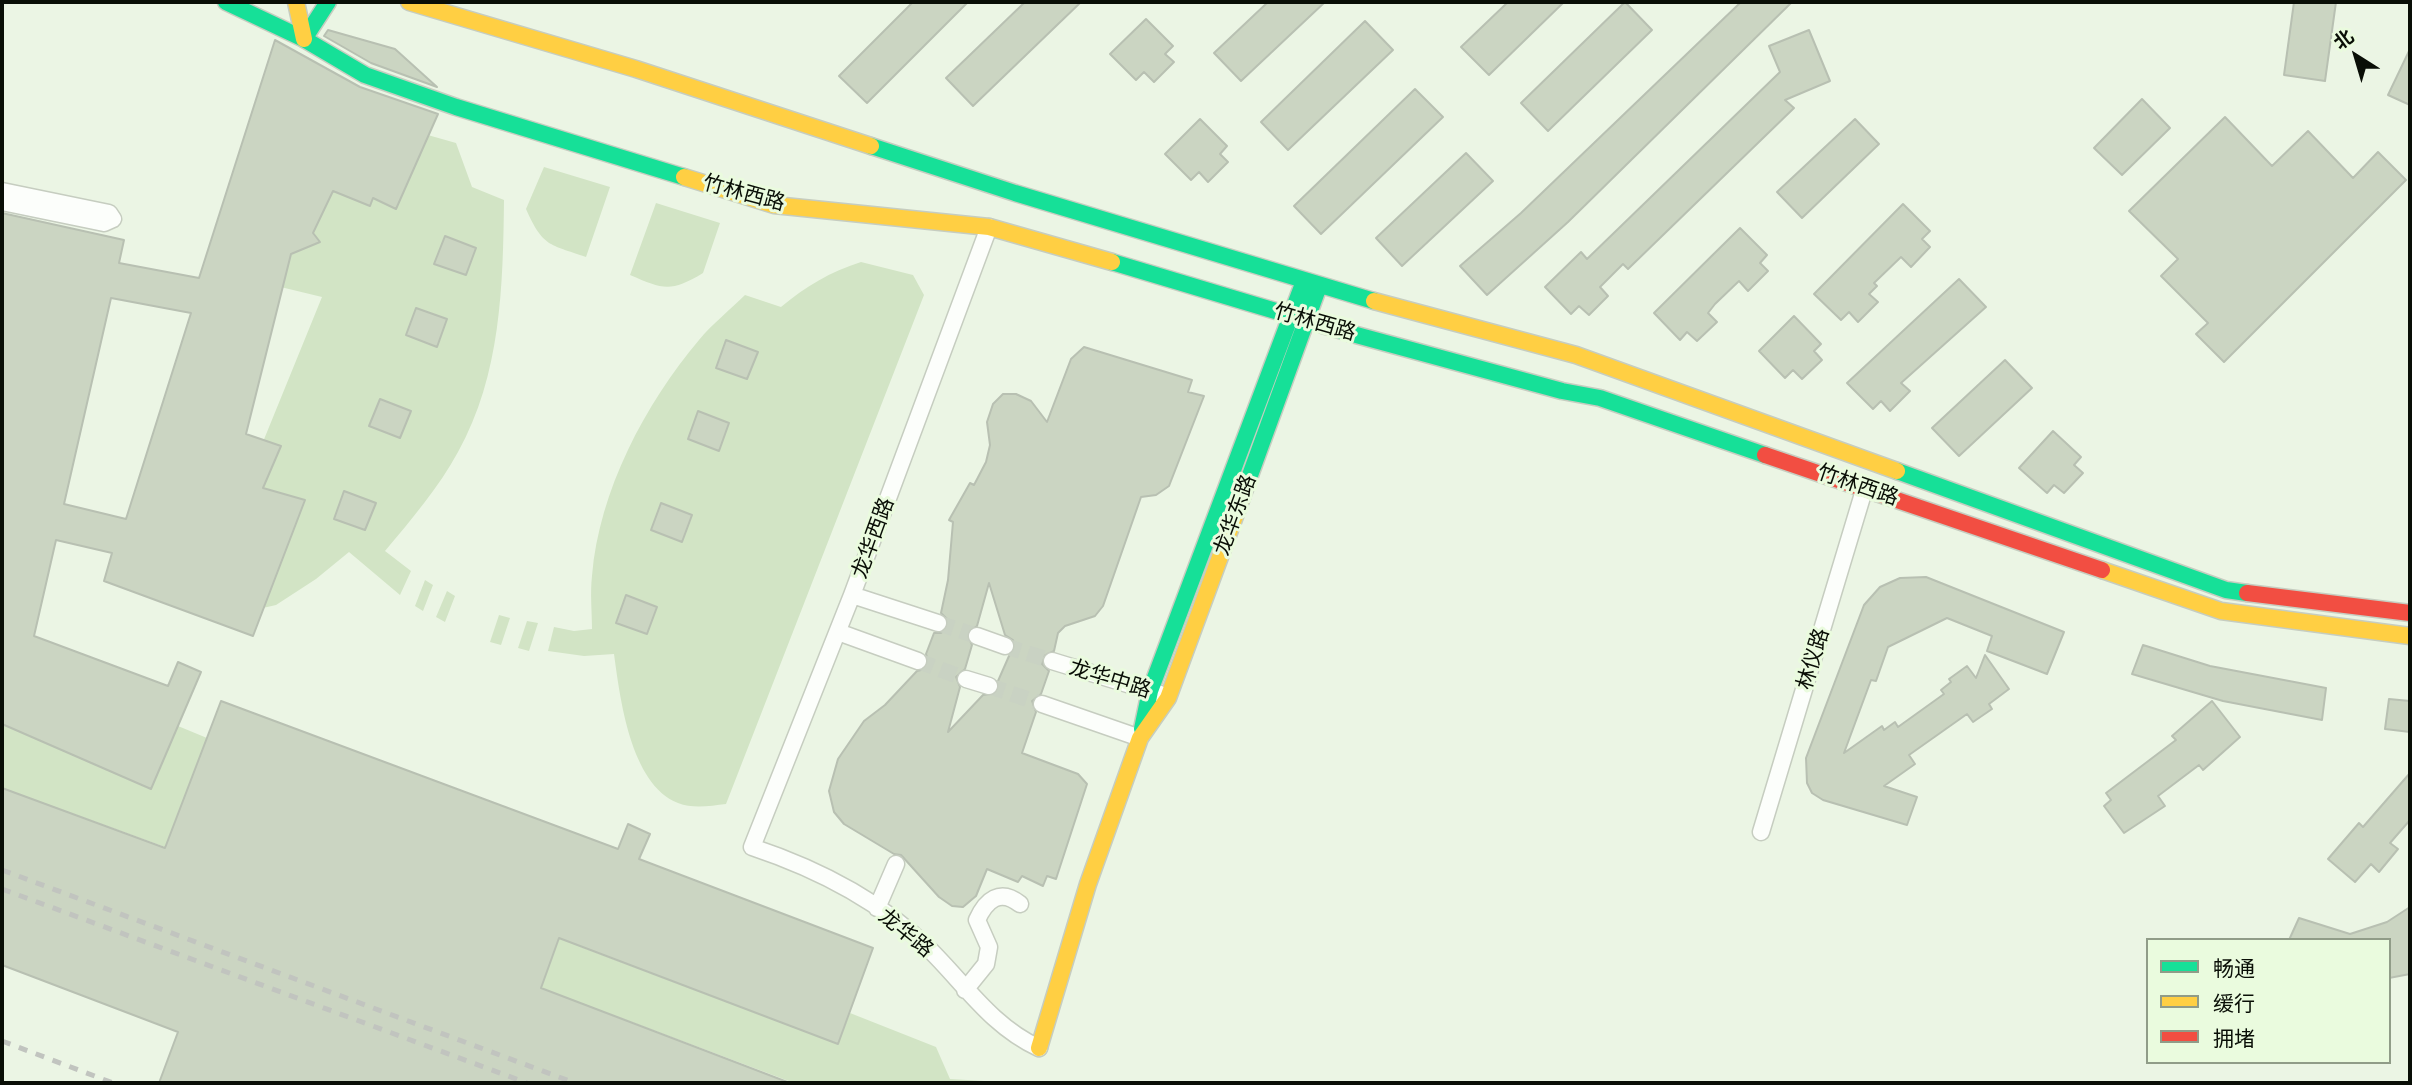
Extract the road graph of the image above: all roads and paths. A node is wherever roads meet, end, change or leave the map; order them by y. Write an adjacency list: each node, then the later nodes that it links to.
1 (226, 2): 5 (main road, 竹林西路)
2 (296, 2): 5 (main road)
3 (328, 2): 5 (main road)
4 (409, 2): 9 (main road, 竹林西路)
5 (304, 38): 8 (main road, 竹林西路)
6 (2, 191): 7 (street)
7 (2, 202)
8 (989, 227): 10 (main road, 竹林西路); 12 (street, 龙华西路)
9 (1311, 283): 10 (main road, 龙华东路); 13 (main road, 竹林西路)
10 (1299, 318): 11 (main road, 竹林西路); 23 (main road, 龙华东路); 24 (main road, 龙华东路)
11 (1865, 487): 17 (main road, 竹林西路); 27 (street, 林仪路)
12 (852, 596): 14 (street); 15 (street, 龙华西路)
13 (2410, 613)
14 (939, 623)
15 (838, 632): 19 (street); 28 (street, 龙华西路)
16 (977, 636): 18 (street)
17 (2410, 636)
18 (1005, 646)
19 (918, 661)
20 (1052, 661): 23 (street, 龙华中路)
21 (966, 679): 22 (street)
22 (989, 686)
23 (1150, 691): 24 (street, 龙华中路); 26 (main road, 龙华东路)
24 (1168, 698): 26 (main road, 龙华东路)
25 (1042, 704): 26 (street, 龙华中路)
26 (1140, 738): 33 (main road, 龙华东路)
27 (1761, 832)
28 (752, 847): 31 (street, 龙华路)
29 (896, 864): 31 (street)
30 (1020, 904): 32 (street)
31 (877, 908): 32 (street, 龙华路)
32 (965, 990): 33 (street, 龙华路)
33 (1039, 1048)

